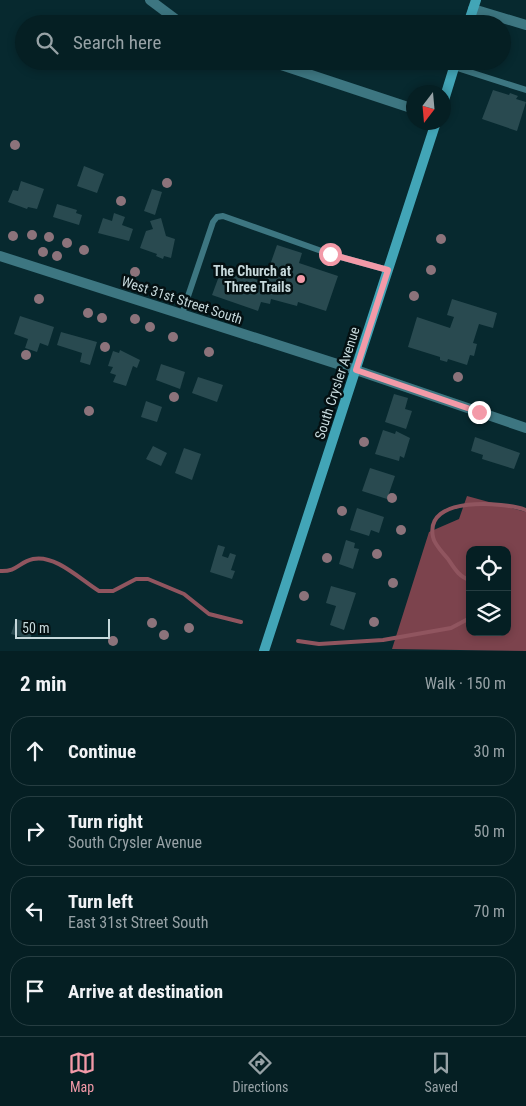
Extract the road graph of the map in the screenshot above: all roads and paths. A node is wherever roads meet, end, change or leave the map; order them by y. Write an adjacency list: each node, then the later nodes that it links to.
1 (150, 0): 3 (street)
2 (475, 5): 4 (street)
3 (170, 15)
4 (500, 15)
5 (511, 19): 6 (street)
6 (526, 25)
7 (296, 70): 12 (street)
8 (453, 70): 10 (main road)
9 (471, 70): 11 (lane)
10 (449, 85)
11 (526, 90)
12 (406, 106)
13 (433, 130): 15 (main road, South Crysler Avenue)
14 (0, 256): 16 (street, West 31st Street South)
15 (388, 270): 16 (lane); 17 (main road, South Crysler Avenue)
16 (182, 314): 17 (street, West 31st Street South)
17 (356, 370): 18 (street, West 31st Street South); 19 (main road, South Crysler Avenue)
18 (526, 428)
19 (264, 651)

